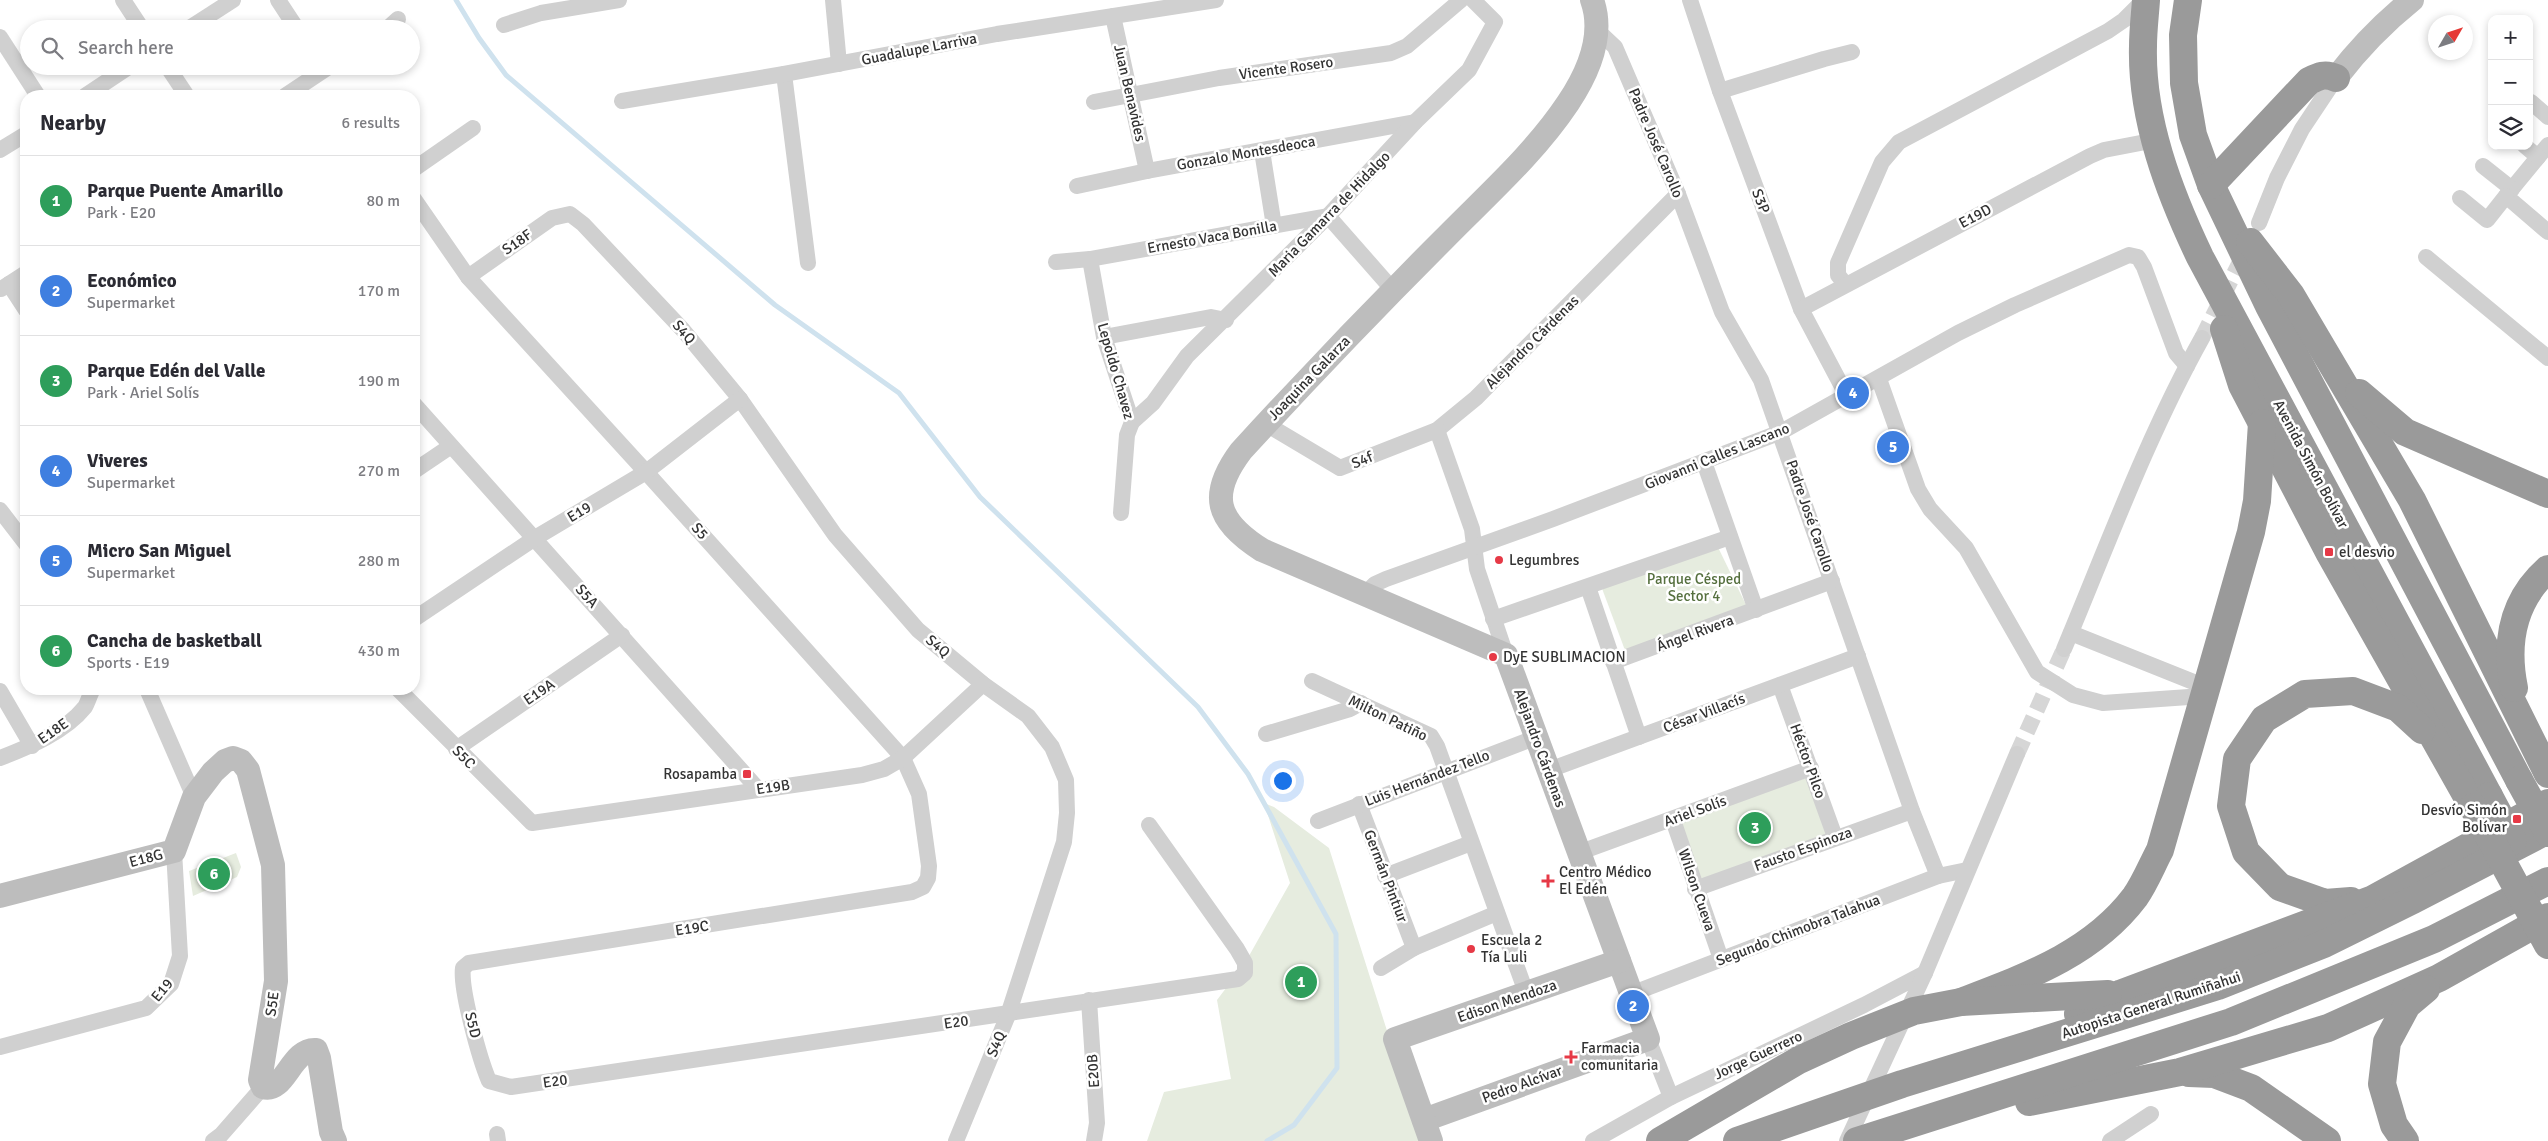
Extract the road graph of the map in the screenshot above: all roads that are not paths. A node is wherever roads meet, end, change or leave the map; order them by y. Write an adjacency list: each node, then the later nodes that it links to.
1 (123, 0): 15 (street)
2 (233, 0): 16 (street)
3 (278, 0): 17 (street)
4 (619, 0): 18 (street)
5 (833, 0): 22 (street)
6 (1216, 0): 14 (street, Guadalupe Larriva)
7 (1462, 0): 35 (street, Vicente Rosero)
8 (1472, 0): 40 (street, Maria Gamarra de Hidalgo)
9 (1592, 0): 19 (street, Joaquina Galarza)
10 (1690, 0): 34 (street, S3P)
11 (2145, 0): 43 (highway, Avenida Simón Bolívar); 68 (street)
12 (2188, 0): 53 (highway)
13 (2412, 0): 29 (street)
14 (1113, 16): 22 (street, Guadalupe Larriva); 35 (street, Juan Benavides)
15 (136, 20)
16 (202, 20)
17 (291, 20)
18 (504, 24)
19 (1598, 31): 52 (street, Padre José Carollo); 70 (street, Joaquina Galarza)
20 (0, 37): 23 (street)
21 (1852, 52): 34 (street)
22 (839, 64): 24 (street, Guadalupe Larriva)
23 (20, 68)
24 (784, 74): 36 (street, Guadalupe Larriva); 65 (street)
25 (24, 75): 30 (street)
26 (116, 75): 31 (street)
27 (173, 75): 32 (street)
28 (314, 75): 33 (street)
29 (2336, 78): 53 (highway); 58 (street)
30 (34, 90)
31 (93, 90)
32 (183, 90)
33 (293, 90)
34 (1720, 91): 72 (street, S3P)
35 (1131, 96): 37 (street, Vicente Rosero); 49 (street, Juan Benavides)
36 (622, 101)
37 (1094, 102)
38 (2533, 104): 39 (street)
39 (2548, 117)
40 (1415, 122): 45 (street, Gonzalo Montesdeoca); 57 (street, Maria Gamarra de Hidalgo)
41 (473, 128): 47 (street)
42 (20, 138): 44 (street)
43 (2156, 140): 61 (highway, Avenida Simón Bolívar); 68 (street, E19D)
44 (0, 150)
45 (1262, 151): 49 (street, Gonzalo Montesdeoca); 59 (street)
46 (2543, 151): 51 (street)
47 (420, 165)
48 (2483, 166): 51 (street)
49 (1147, 171): 50 (street, Gonzalo Montesdeoca)
50 (1077, 186)
51 (2509, 192): 54 (street); 60 (street)
52 (1678, 194): 86 (street, Alejandro Cárdenas); 87 (street, Padre José Carollo)
53 (2217, 197): 78 (highway); 146 (highway, bridge)
54 (2460, 198)
55 (420, 208): 67 (street, S5)
56 (570, 214): 67 (street, S18F); 81 (street, S4Q)
57 (1328, 216): 59 (street, Ernesto Vaca Bonilla); 70 (street); 73 (street, Maria Gamarra de Hidalgo)
58 (2259, 223)
59 (1274, 226): 63 (street, Ernesto Vaca Bonilla)
60 (2548, 232)
61 (2200, 256): 85 (highway); 138 (highway, Avenida Simón Bolívar)
62 (2426, 257): 76 (street)
63 (1090, 259): 64 (street, Ernesto Vaca Bonilla); 74 (street, Lepoldo Chavez)
64 (1056, 262)
65 (808, 263)
66 (20, 277): 69 (street)
67 (468, 277): 91 (street, S5)
68 (1844, 284): 72 (street, E19D)
69 (4, 287): 71 (street)
70 (1393, 290): 84 (street, Joaquina Galarza)
71 (20, 304)
72 (1801, 309): 80 (street, S3P)
73 (1226, 320): 74 (street); 83 (street, Maria Gamarra de Hidalgo)
74 (1104, 337): 83 (street, Lepoldo Chavez)
75 (2202, 338): 77 (street)
76 (2548, 358)
77 (2186, 366): 79 (street, Giovanni Calles Lascano); 106 (street)
78 (2340, 377): 92 (highway); 121 (highway)
79 (1879, 379): 80 (street, Giovanni Calles Lascano); 116 (street)
80 (1847, 396): 87 (street, Giovanni Calles Lascano)
81 (740, 399): 91 (street, E19); 113 (street, S4Q)
82 (420, 411): 88 (street, S5A)
83 (1132, 422): 94 (street, Lepoldo Chavez)
84 (1266, 424): 86 (street, S4f); 102 (street, Joaquina Galarza)
85 (2262, 424): 116 (highway); 125 (highway)
86 (1437, 430): 98 (street, Alejandro Cárdenas)
87 (1781, 432): 89 (street, Giovanni Calles Lascano); 100 (street, Padre José Carollo)
88 (451, 446): 90 (street); 97 (street, S5A)
89 (1704, 462): 96 (street); 98 (street, Giovanni Calles Lascano)
90 (420, 467)
91 (646, 472): 97 (street, E19); 130 (street, S5)
92 (2548, 494)
93 (0, 510): 95 (street)
94 (1121, 513)
95 (20, 536)
96 (1730, 537): 101 (street); 103 (street)
97 (535, 538): 104 (street, E19); 107 (street, S5A)
98 (1474, 547): 102 (street, Giovanni Calles Lascano); 105 (street, Alejandro Cárdenas)
99 (2548, 568): 121 (highway)
100 (1832, 582): 103 (street, Ángel Rivera); 110 (street, Padre José Carollo)
101 (1588, 587): 105 (street); 111 (street)
102 (1366, 593): 109 (street, Joaquina Galarza)
103 (1756, 610): 111 (street, Ángel Rivera)
104 (420, 615)
105 (1493, 619): 109 (street, Alejandro Cárdenas)
106 (2071, 633): 108 (street); 116 (street)
107 (622, 635): 127 (street, E19A); 136 (street, S5A)
108 (2064, 648)
109 (1506, 656): 123 (street, Alejandro Cárdenas)
110 (1858, 656): 114 (street, César Villacís); 141 (street, Padre José Carollo)
111 (1613, 662): 124 (street)
112 (1312, 681): 120 (street, Milton Patiño)
113 (983, 684): 130 (street, E19B); 175 (street, S4Q)
114 (1780, 685): 124 (street, César Villacís); 132 (street, Héctor Pilco)
115 (0, 691): 126 (street)
116 (2205, 691): 174 (highway)
117 (90, 695): 126 (street, E18E)
118 (150, 695): 137 (street)
119 (404, 695): 127 (street, S5C)
120 (1361, 703): 122 (street); 135 (street, Milton Patiño)
121 (2517, 710): 134 (highway)
122 (1266, 734)
123 (1537, 737): 133 (street, Alejandro Cárdenas); 135 (street, Luis Hernández Tello)
124 (1639, 737): 133 (street, César Villacís)
125 (2435, 742): 138 (highway); 158 (highway)
126 (32, 746): 129 (street, E18E)
127 (456, 749): 144 (street, S5C)
128 (2017, 754): 151 (street)
129 (0, 758)
130 (903, 758): 136 (street, E19B); 155 (street, S5)
131 (241, 761): 137 (street, E18G); 181 (street, S5E)
132 (1811, 768): 142 (street, Ariel Solís); 147 (street, Héctor Pilco)
133 (1549, 770): 150 (street, Alejandro Cárdenas)
134 (2546, 770)
135 (1445, 772): 140 (street, Luis Hernández Tello); 148 (street, Milton Patiño)
136 (758, 789): 144 (street, E19B)
137 (194, 796): 149 (street, E18G)
138 (2481, 801): 159 (highway, Avenida Simón Bolívar, bridge); 162 (highway, bridge)
139 (2548, 803): 158 (highway)
140 (1359, 804): 143 (street, Luis Hernández Tello); 152 (street, Germán Pintiur)
141 (1912, 811): 147 (street, Fausto Espinoza); 153 (street, Padre José Carollo)
142 (1673, 820): 150 (street, Ariel Solís); 156 (street, Wilson Cueva)
143 (1318, 821)
144 (532, 823)
145 (1149, 825): 173 (street, E20)
146 (2548, 831): 178 (highway, Autopista General Rumiñahui)
147 (1835, 837): 156 (street, Fausto Espinoza)
148 (1471, 843): 152 (street); 160 (street, Milton Patiño)
149 (174, 850): 157 (street, E18G); 177 (street, E19)
150 (1578, 853): 165 (street, Alejandro Cárdenas)
151 (1967, 870): 153 (street, Segundo Chimobra Talahua); 168 (street)
152 (1385, 876): 163 (street, Germán Pintiur)
153 (1938, 876): 164 (street, Segundo Chimobra Talahua)
154 (2548, 880): 183 (highway)
155 (923, 887): 166 (street, E19C)
156 (1695, 889): 164 (street, Wilson Cueva)
157 (0, 896)
158 (2373, 899): 170 (highway)
159 (2548, 906)
160 (1497, 913): 163 (street); 172 (street, Milton Patiño)
161 (2548, 917): 169 (highway)
162 (2548, 945)
163 (1414, 948): 167 (street)
164 (1721, 959): 171 (street, Segundo Chimobra Talahua)
165 (1619, 961): 171 (street, Alejandro Cárdenas); 172 (street, Edison Mendoza)
166 (463, 968): 180 (street, S5D)
167 (1381, 968)
168 (1924, 974): 182 (street, Jorge Guerrero); 193 (street)
169 (2439, 978): 179 (highway); 197 (highway)
170 (2122, 993): 174 (highway); 178 (highway)
171 (1631, 994): 176 (street, Alejandro Cárdenas)
172 (1527, 995): 185 (street, Edison Mendoza)
173 (1089, 1000): 175 (street, E20); 189 (street, E20B)
174 (1961, 1002): 191 (highway)
175 (1008, 1015): 180 (street, E20); 188 (street, S4Q)
176 (1648, 1039): 182 (street, Alejandro Cárdenas); 185 (street, Pedro Alcívar)
177 (0, 1047)
178 (1991, 1056): 192 (highway, Autopista General Rumiñahui)
179 (2180, 1072): 183 (highway); 196 (highway)
180 (489, 1081)
181 (263, 1087): 186 (street); 187 (street)
182 (1671, 1097): 190 (street, Jorge Guerrero)
183 (1998, 1097): 194 (highway)
184 (2152, 1114): 195 (street)
185 (1426, 1134)
186 (213, 1141)
187 (335, 1141)
188 (956, 1141)
189 (1094, 1141)
190 (1594, 1141)
191 (1660, 1141)
192 (1738, 1141)
193 (1847, 1141)
194 (1857, 1141)
195 (2110, 1141)
196 (2327, 1141)
197 (2405, 1141)

